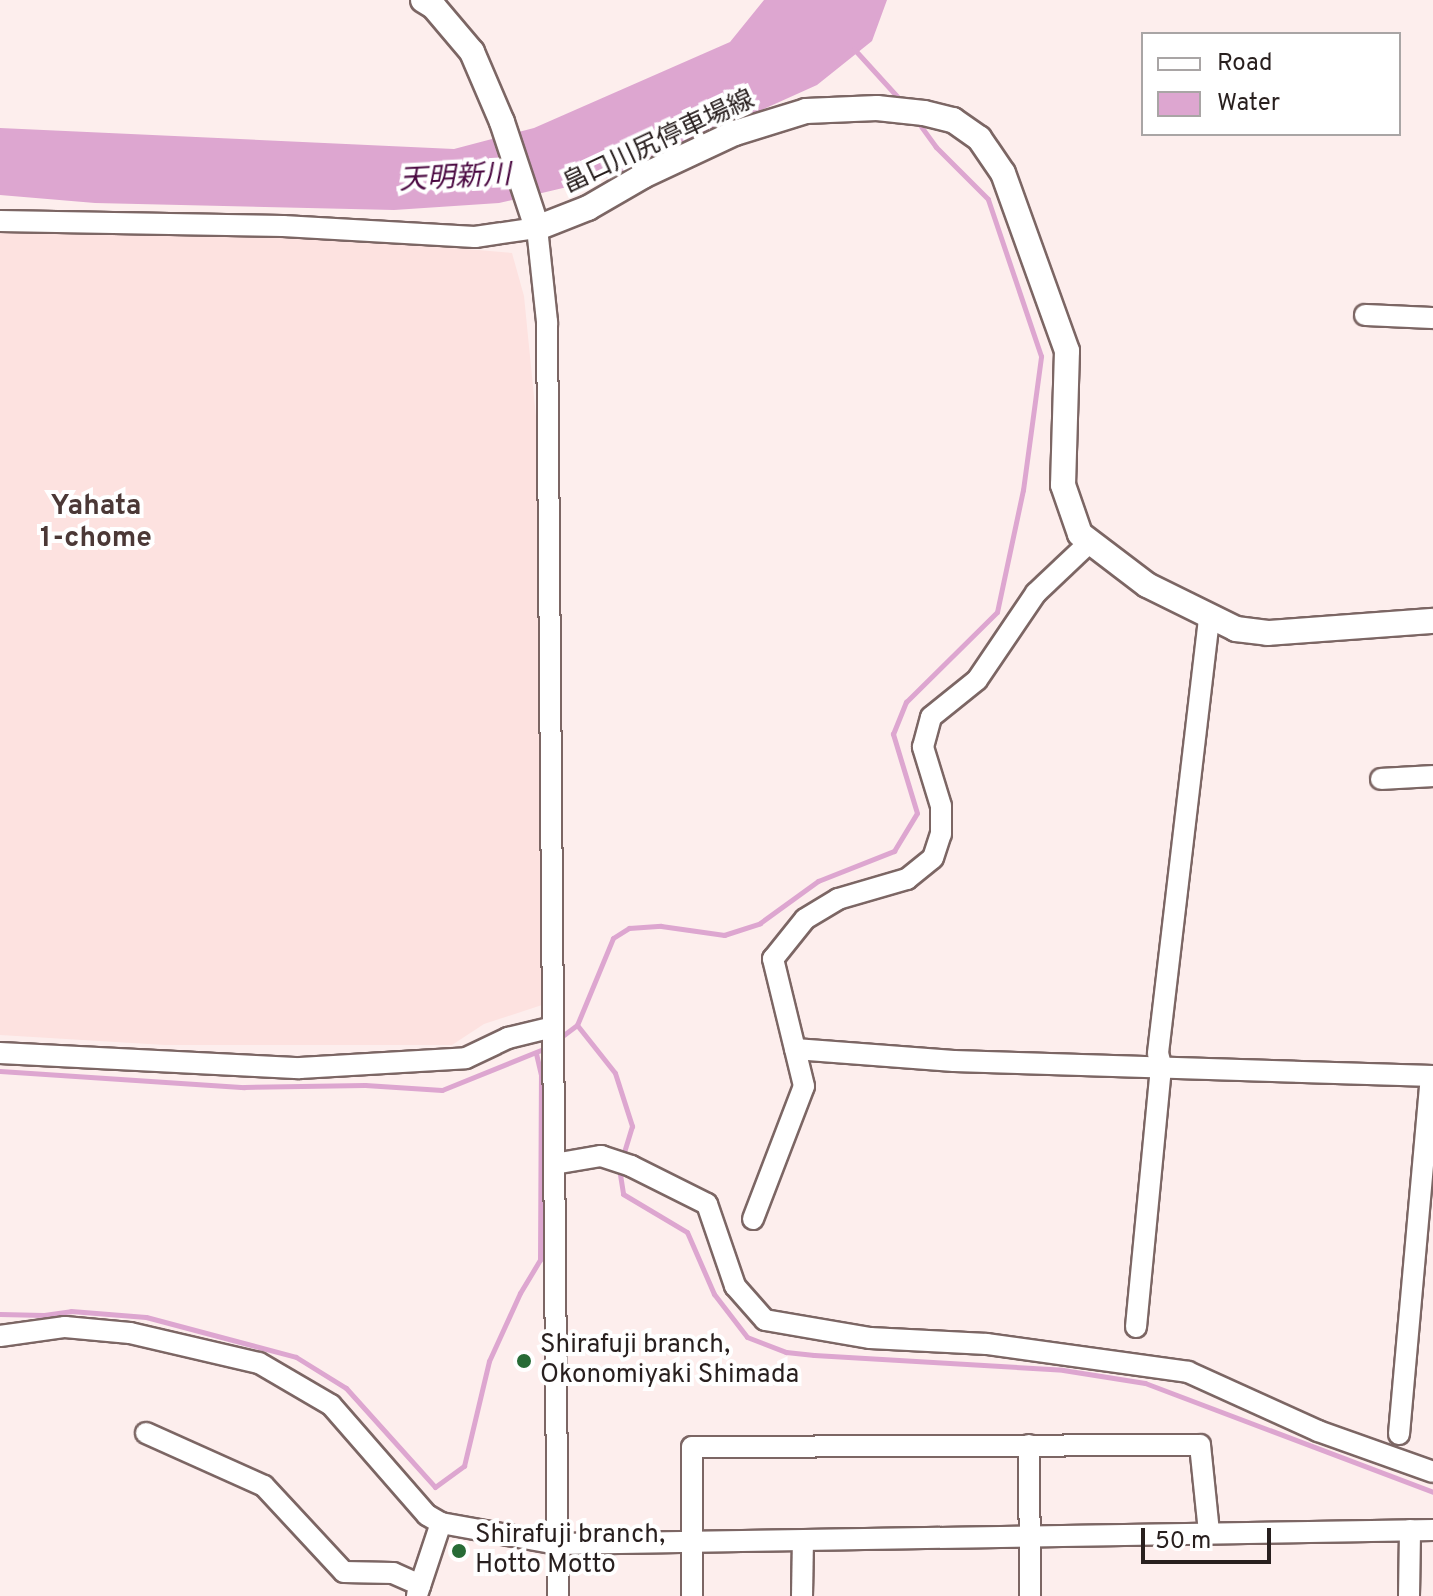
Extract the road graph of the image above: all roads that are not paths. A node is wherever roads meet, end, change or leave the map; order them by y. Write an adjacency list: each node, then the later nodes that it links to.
1 (423, 0): 2 (main road, 畠口川尻停車場線)
2 (533, 217): 3 (street); 6 (main road, 畠口川尻停車場線); 11 (street)
3 (0, 221)
4 (1365, 315): 5 (street)
5 (1433, 318)
6 (1090, 542): 7 (main road, 畠口川尻停車場線); 12 (street)
7 (1209, 616): 8 (main road, 畠口川尻停車場線); 14 (street)
8 (1433, 621)
9 (1433, 776): 10 (street)
10 (1381, 779)
11 (553, 1027): 13 (street); 16 (street)
12 (795, 1049): 14 (street); 17 (street)
13 (0, 1053)
14 (1161, 1065): 15 (street); 18 (street)
15 (1432, 1076): 21 (street)
16 (554, 1164): 23 (street); 31 (street)
17 (753, 1219)
18 (1136, 1327)
19 (0, 1336): 24 (street)
20 (146, 1433): 32 (street)
21 (1399, 1434)
22 (1029, 1445): 27 (street); 28 (street); 30 (street)
23 (1433, 1472)
24 (441, 1523): 31 (street); 32 (street)
25 (1410, 1530): 26 (street); 27 (street); 37 (street)
26 (1433, 1530)
27 (1209, 1532): 28 (street)
28 (1030, 1537): 29 (street); 36 (street)
29 (803, 1541): 30 (street); 35 (street)
30 (692, 1542): 31 (street); 34 (street)
31 (558, 1544): 33 (street)
32 (418, 1590)
33 (558, 1596)
34 (692, 1596)
35 (802, 1596)
36 (1030, 1596)
37 (1409, 1596)

